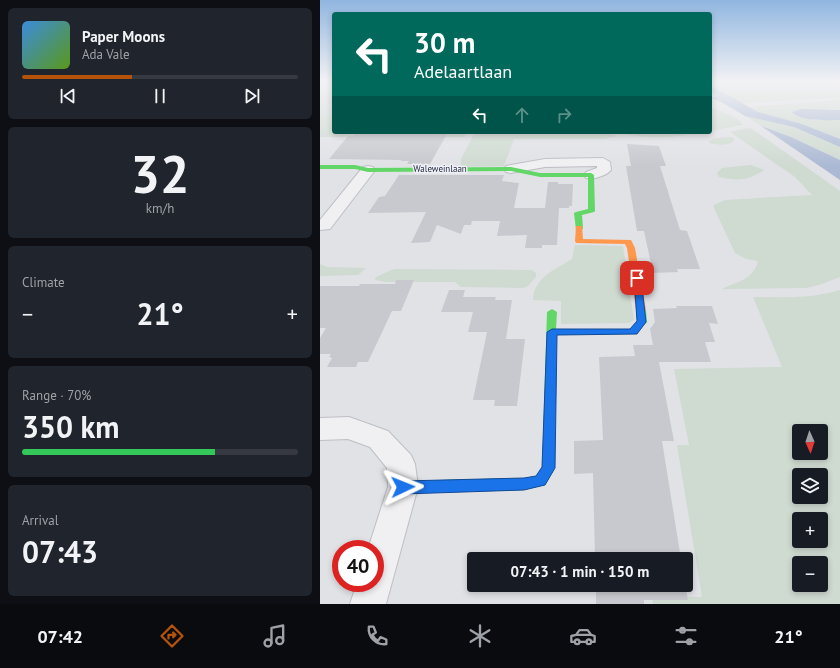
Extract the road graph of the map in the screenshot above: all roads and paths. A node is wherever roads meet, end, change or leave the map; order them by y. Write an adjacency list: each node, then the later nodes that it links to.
1 (320, 167): 3 (street, Waleweinlaan)
2 (511, 169): 3 (street, Waleweinlaan); 4 (street, Waleweinlaan); 4 (street, Waleweinlaan)
3 (368, 170): 5 (street)
4 (591, 175): 7 (street)
5 (324, 226)
6 (552, 312): 7 (street)
7 (552, 332): 9 (street)
8 (320, 430): 9 (street)
9 (403, 487): 10 (street)
10 (384, 551)
11 (372, 592): 12 (street)
12 (368, 604)

